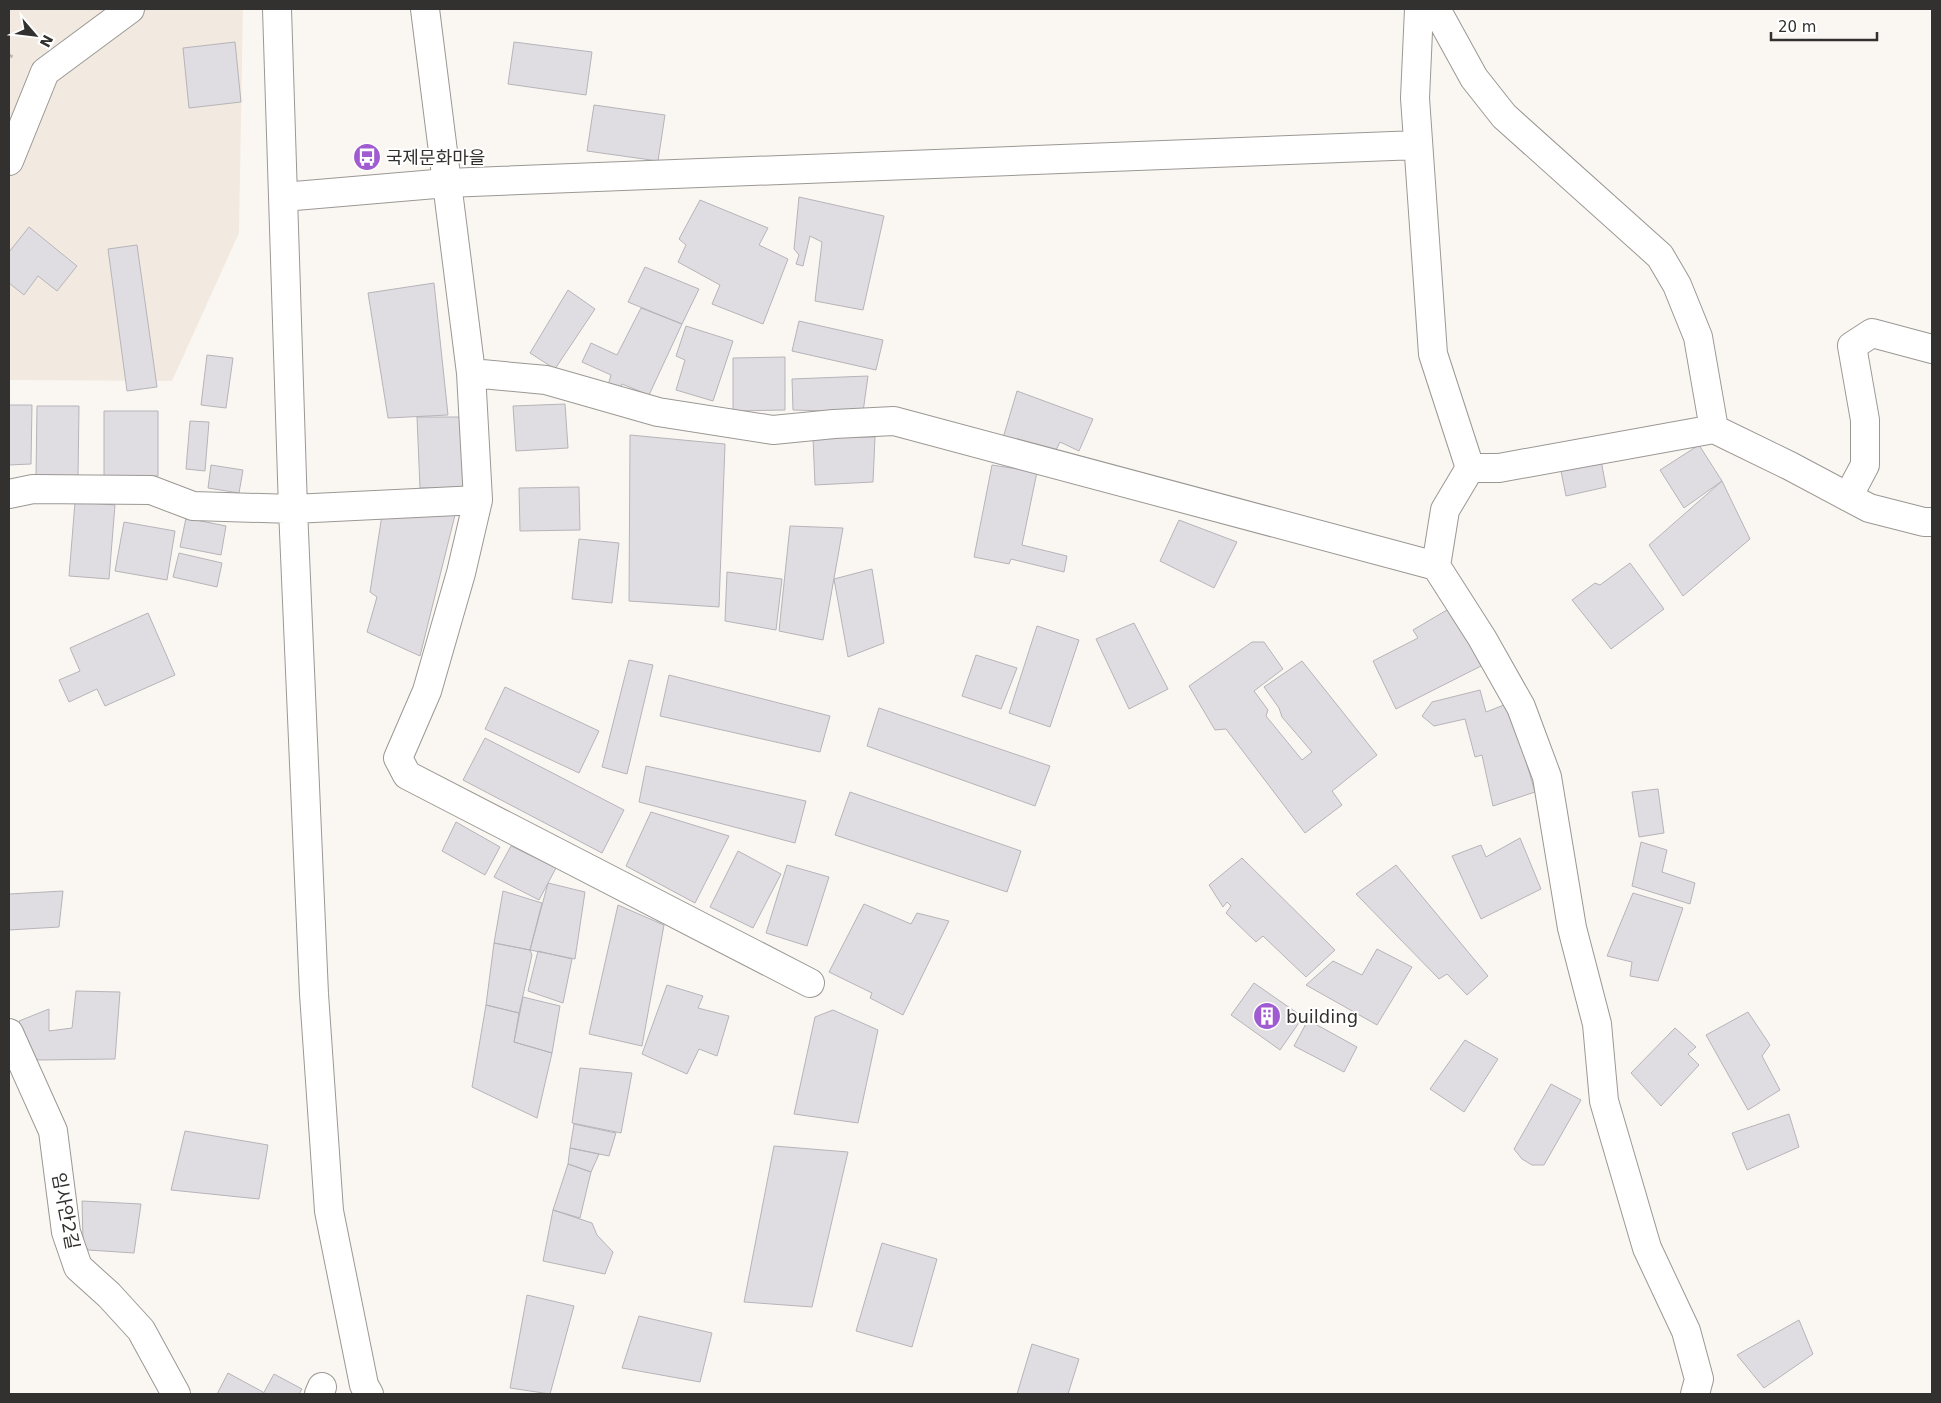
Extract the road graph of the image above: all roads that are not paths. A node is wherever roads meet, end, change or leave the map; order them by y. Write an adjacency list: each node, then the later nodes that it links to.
1 (130, 9): 7 (street)
2 (277, 9): 9 (street)
3 (425, 9): 8 (street)
4 (1419, 9): 6 (street)
5 (1436, 9): 12 (street)
6 (1418, 144): 8 (street); 13 (street)
7 (9, 162)
8 (447, 183): 9 (street); 11 (street)
9 (283, 197): 17 (street)
10 (1932, 348): 15 (street)
11 (472, 373): 16 (street); 19 (street)
12 (1714, 429): 13 (street); 15 (street)
13 (1470, 468): 19 (street)
14 (9, 494): 17 (street)
15 (1848, 497): 18 (street)
16 (478, 500): 17 (street); 20 (street)
17 (294, 509): 23 (street)
18 (1932, 522)
19 (1436, 566): 24 (street)
20 (810, 983)
21 (9, 1032): 22 (street, 임사안2길)
22 (176, 1394)
23 (370, 1394)
24 (1695, 1394)

